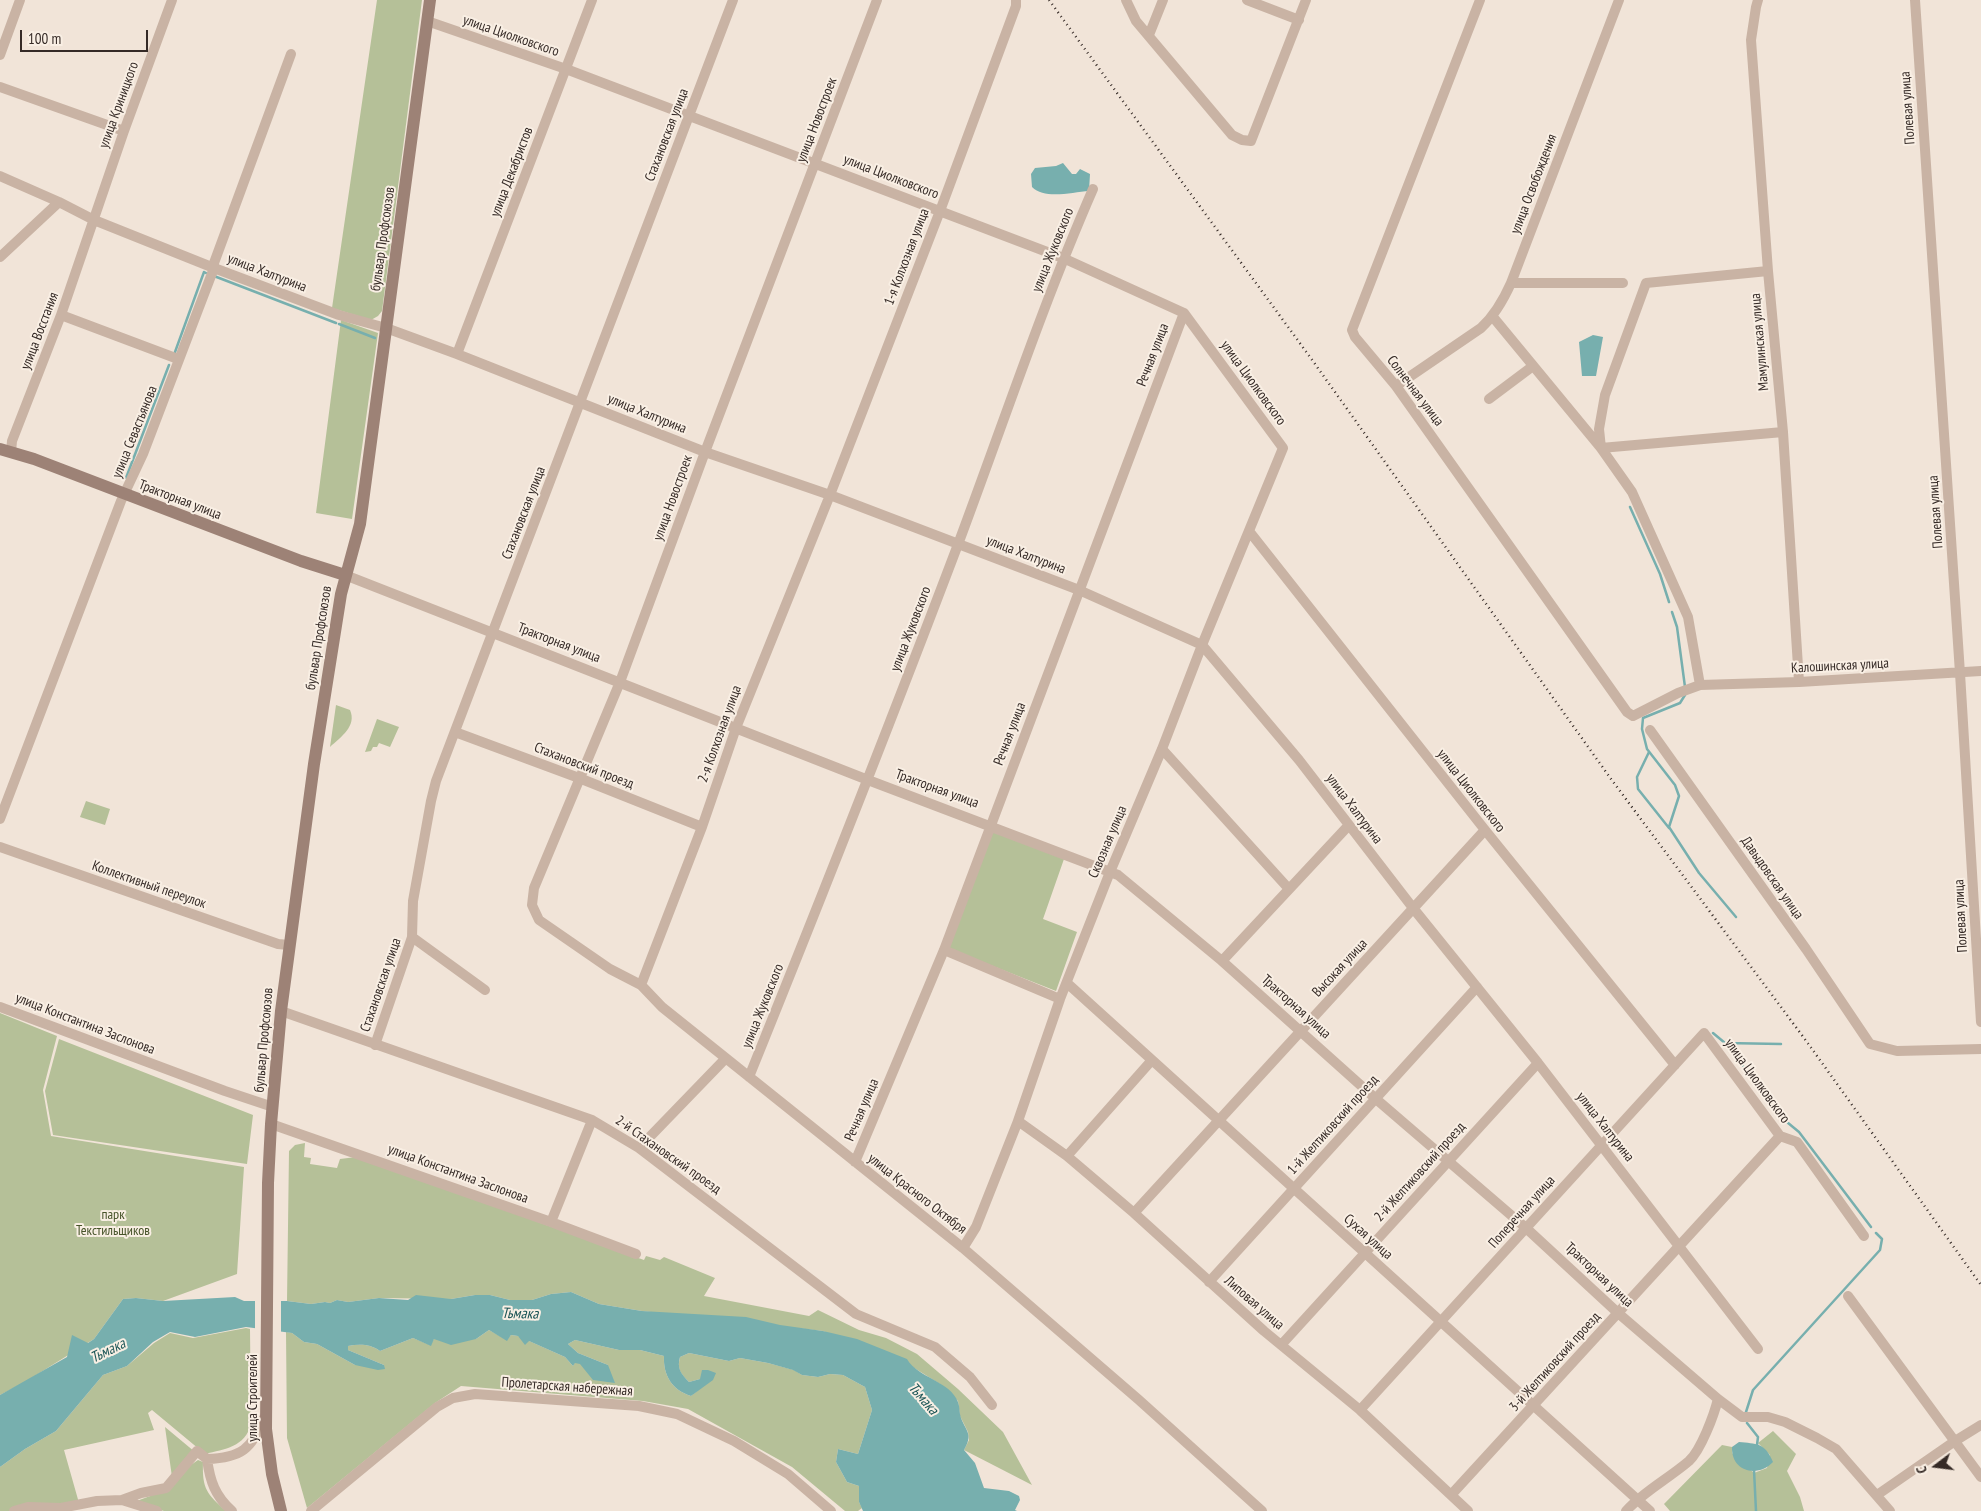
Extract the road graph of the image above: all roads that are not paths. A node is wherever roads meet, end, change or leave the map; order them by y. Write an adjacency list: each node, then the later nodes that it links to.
1 (20, 0): 20 (street)
2 (172, 0): 24 (street, улица Криницкого)
3 (430, 0): 17 (main road, бульвар Профсоюзов)
4 (592, 0): 21 (street, улица Декабристов)
5 (733, 0): 23 (street, Стахановская улица)
6 (877, 0): 25 (street, улица Новостроек)
7 (1016, 0): 29 (street, 1-я Колхозная улица)
8 (1126, 0): 18 (street)
9 (1164, 0): 18 (street)
10 (1247, 0): 16 (street)
11 (1306, 0): 16 (street)
12 (1480, 0): 44 (street, Солнечная улица)
13 (1619, 0): 35 (street, улица Освобождения)
14 (1758, 0): 34 (street, Мамулинская улица)
15 (1915, 0): 61 (street, Полевая улица)
16 (1299, 20): 18 (street)
17 (427, 21): 21 (street, улица Циолковского); 40 (main road, бульвар Профсоюзов)
18 (1149, 35)
19 (291, 54): 33 (street, улица Севастьянова)
20 (0, 55)
21 (566, 69): 23 (street, улица Циолковского); 41 (street, улица Декабристов)
22 (0, 87): 24 (street)
23 (689, 116): 25 (street, улица Циолковского); 46 (street, Стахановская улица)
24 (124, 131): 30 (street, улица Криницкого)
25 (815, 163): 29 (street, улица Циолковского); 51 (street, улица Новостроек)
26 (0, 176): 28 (street, улица Халтурина)
27 (1093, 189): 32 (street, улица Жуковского)
28 (60, 202): 30 (street, улица Халтурина); 31 (street)
29 (940, 211): 32 (street, улица Циолковского); 53 (street, 1-я Колхозная улица)
30 (94, 220): 33 (street, улица Халтурина); 38 (street, улица Восстания)
31 (0, 257)
32 (1063, 258): 37 (street, улица Циолковского); 55 (street, улица Жуковского)
33 (214, 268): 40 (street, улица Халтурина); 42 (street, улица Севастьянова)
34 (1768, 271): 47 (street, Мамулинская улица); 49 (street)
35 (1511, 283): 36 (street); 39 (street, улица Освобождения)
36 (1623, 283)
37 (1184, 313): 48 (street, улица Циолковского); 57 (street, Речная улица)
38 (61, 315): 42 (street); 50 (street, улица Восстания)
39 (1493, 317): 43 (street); 44 (street)
40 (386, 328): 41 (street, улица Халтурина); 56 (main road, бульвар Профсоюзов)
41 (457, 354): 46 (street, улица Халтурина)
42 (178, 359): 52 (street, улица Севастьянова)
43 (1533, 366): 45 (street); 49 (street)
44 (1396, 386): 65 (street, Солнечная улица)
45 (1490, 399)
46 (582, 402): 51 (street, улица Халтурина); 58 (street, Стахановская улица)
47 (1783, 432): 49 (street); 63 (street, Мамулинская улица)
48 (1283, 448): 54 (street, Сквозная улица)
49 (1601, 448): 64 (street)
50 (5, 450): 52 (main road, Тракторная улица)
51 (705, 452): 53 (street, улица Халтурина); 62 (street, улица Новостроек)
52 (124, 494): 56 (main road, Тракторная улица); 72 (street, улица Севастьянова)
53 (830, 494): 55 (street, улица Халтурина); 66 (street, 2-я Колхозная улица)
54 (1249, 531): 59 (street, Сквозная улица); 76 (street, улица Циолковского)
55 (958, 544): 57 (street, улица Халтурина); 71 (street, улица Жуковского)
56 (345, 576): 58 (street, Тракторная улица); 83 (main road, бульвар Профсоюзов)
57 (1079, 590): 59 (street, улица Халтурина); 73 (street, Речная улица)
58 (492, 633): 62 (street, Тракторная улица); 68 (street, Стахановская улица)
59 (1202, 645): 69 (street, Сквозная улица); 74 (street, улица Халтурина)
60 (1981, 671): 61 (street, Калошинская улица)
61 (1960, 674): 63 (street, Калошинская улица); 93 (street, Полевая улица)
62 (620, 682): 66 (street, Тракторная улица); 70 (street, улица Новостроек)
63 (1799, 682): 64 (street, Калошинская улица)
64 (1695, 687): 65 (street, Калошинская улица)
65 (1678, 693)
66 (736, 728): 71 (street, Тракторная улица); 75 (street, 2-я Колхозная улица)
67 (1650, 730): 97 (street, Давыдовская улица)
68 (455, 732): 70 (street, Стахановский проезд); 82 (street, Стахановская улица)
69 (1162, 749): 78 (street, Сквозная улица); 79 (street)
70 (579, 778): 75 (street, Стахановский проезд); 81 (street, улица Новостроек)
71 (868, 780): 73 (street, Тракторная улица); 102 (street, улица Жуковского)
72 (0, 818)
73 (990, 825): 78 (street, Тракторная улица); 84 (street, Речная улица)
74 (1349, 825): 79 (street); 80 (street, улица Халтурина)
75 (702, 827): 87 (street, 2-я Колхозная улица)
76 (1485, 830): 80 (street, Высокая улица); 101 (street, улица Циолковского)
77 (0, 847): 83 (street, Коллективный переулок)
78 (1110, 872): 85 (street, Тракторная улица); 86 (street, Сквозная улица)
79 (1289, 889): 85 (street)
80 (1413, 908): 88 (street, улица Халтурина); 94 (street, Высокая улица)
81 (539, 920): 87 (street, улица Красного Октября)
82 (412, 937): 89 (street); 96 (street, Стахановская улица)
83 (289, 945): 92 (main road, бульвар Профсоюзов)
84 (944, 950): 90 (street); 114 (street, Речная улица)
85 (1222, 961): 94 (street, Тракторная улица)
86 (1067, 983): 90 (street, Сквозная улица); 99 (street, Сухая улица)
87 (641, 985): 98 (street, улица Красного Октября)
88 (1477, 988): 100 (street, улица Халтурина); 103 (street, 1-й Желтиковский проезд)
89 (485, 990)
90 (1060, 999): 107 (street, Сквозная улица)
91 (0, 1006): 104 (street, улица Константина Заслонова)
92 (281, 1011): 96 (street, 2-й Стахановский проезд); 104 (main road, бульвар Профсоюзов)
93 (1981, 1022)
94 (1301, 1031): 103 (street, Тракторная улица); 106 (street, Высокая улица)
95 (1704, 1033): 101 (street, Поперечная улица); 109 (street, улица Циолковского)
96 (375, 1045): 105 (street, 2-й Стахановский проезд)
97 (1981, 1048)
98 (726, 1058): 102 (street, улица Красного Октября); 111 (street)
99 (1152, 1060): 106 (street, Сухая улица); 112 (street)
100 (1538, 1062): 110 (street, улица Халтурина); 113 (street, 2-й Желтиковский проезд)
101 (1675, 1065): 110 (street, Поперечная улица)
102 (749, 1077): 114 (street, улица Красного Октября)
103 (1376, 1099): 113 (street, Тракторная улица); 115 (street, 1-й Желтиковский проезд)
104 (273, 1107): 108 (main road, бульвар Профсоюзов)
105 (592, 1120): 111 (street, 2-й Стахановский проезд); 117 (street)
106 (1219, 1120): 115 (street, Сухая улица); 116 (street, Высокая улица)
107 (1018, 1121): 112 (street, Липовая улица); 121 (street, Сквозная улица)
108 (271, 1124): 117 (street, улица Константина Заслонова); 125 (main road, бульвар Профсоюзов)
109 (1780, 1136): 119 (street, улица Циолковского); 120 (street, 3-й Желтиковский проезд)
110 (1602, 1145): 118 (street, Поперечная улица); 120 (street, улица Халтурина)
111 (639, 1148): 132 (street, 2-й Стахановский проезд)
112 (1067, 1156): 116 (street, Липовая улица)
113 (1448, 1161): 118 (street, Тракторная улица); 122 (street, 2-й Желтиковский проезд)
114 (855, 1162): 121 (street, улица Красного Октября)
115 (1294, 1189): 122 (street, Сухая улица); 124 (street, 1-й Желтиковский проезд)
116 (1134, 1213): 124 (street, Липовая улица)
117 (551, 1222): 123 (street, улица Константина Заслонова)
118 (1526, 1228): 127 (street, Тракторная улица); 128 (street, Поперечная улица)
119 (1864, 1236)
120 (1680, 1246): 127 (street, 3-й Желтиковский проезд); 130 (street, улица Халтурина)
121 (963, 1248): 150 (street, улица Красного Октября)
122 (1365, 1253): 128 (street, Сухая улица); 129 (street, 2-й Желтиковский проезд)
123 (636, 1254)
124 (1210, 1282): 129 (street, Липовая улица)
125 (268, 1284): 135 (main road, улица Строителей)
126 (1848, 1296): 137 (street)
127 (1618, 1313): 131 (street, Тракторная улица); 133 (street, 3-й Желтиковский проезд)
128 (1441, 1322): 133 (street, Сухая улица); 134 (street, Поперечная улица)
129 (1282, 1344): 134 (street, Липовая улица)
130 (1758, 1349)
131 (1718, 1399): 141 (street); 142 (street)
132 (992, 1405)
133 (1533, 1406): 140 (street, 3-й Желтиковский проезд); 142 (street, Сухая улица)
134 (1360, 1410): 140 (street, Липовая улица)
135 (266, 1414): 138 (street); 147 (main road, улица Строителей)
136 (1981, 1425): 137 (street)
137 (1955, 1441): 139 (street); 141 (street)
138 (207, 1459): 143 (street); 146 (street)
139 (1981, 1477)
140 (1451, 1495): 151 (street, Липовая улица)
141 (1877, 1495): 154 (street)
142 (1636, 1499): 152 (street); 153 (street, Сухая улица)
143 (122, 1500): 144 (street); 145 (street)
144 (14, 1511)
145 (157, 1511)
146 (232, 1511)
147 (281, 1511)
148 (311, 1511): 149 (street, Пролетарская набережная)
149 (831, 1511)
150 (1262, 1511)
151 (1468, 1511)
152 (1626, 1511)
153 (1650, 1511)
154 (1890, 1511)

